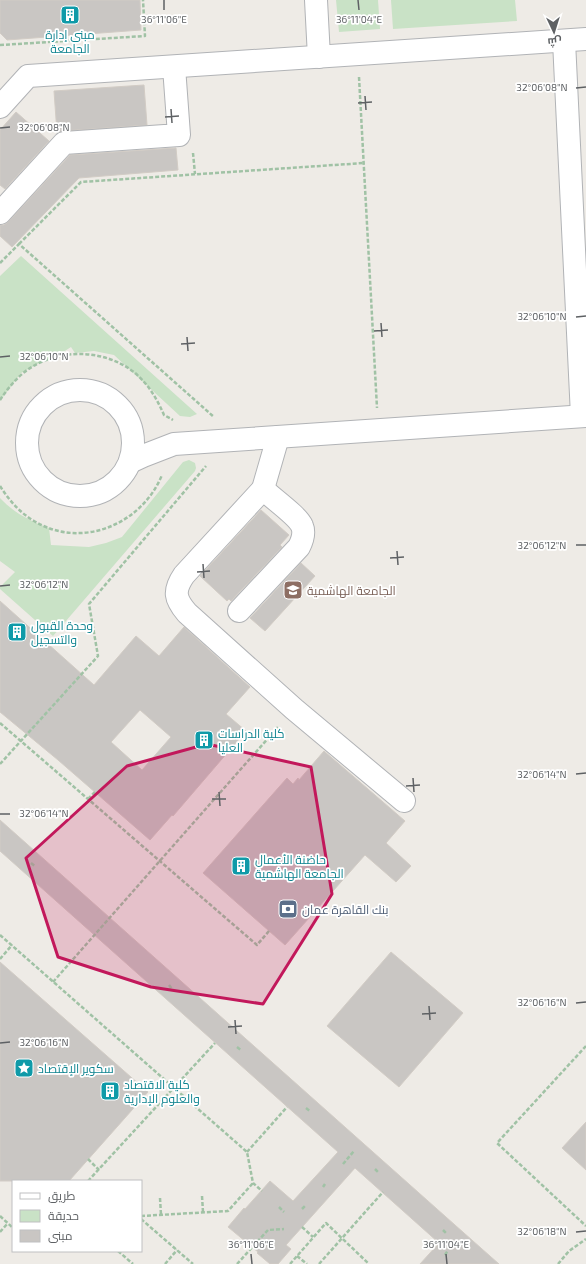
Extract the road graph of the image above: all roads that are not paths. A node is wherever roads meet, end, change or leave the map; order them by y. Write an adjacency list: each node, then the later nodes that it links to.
1 (316, 0): 4 (lane)
2 (586, 39): 3 (lane)
3 (564, 41): 4 (lane); 8 (lane)
4 (319, 57): 5 (lane)
5 (174, 67): 6 (lane); 7 (lane)
6 (0, 107)
7 (0, 213)
8 (584, 416): 10 (lane)
9 (131, 426): 11 (lane); 12 (lane); 12 (lane)
10 (278, 437): 11 (lane); 13 (lane)
11 (174, 444): 12 (lane)
12 (130, 462)
13 (263, 489): 14 (lane); 15 (lane)
14 (238, 611)
15 (404, 801)

